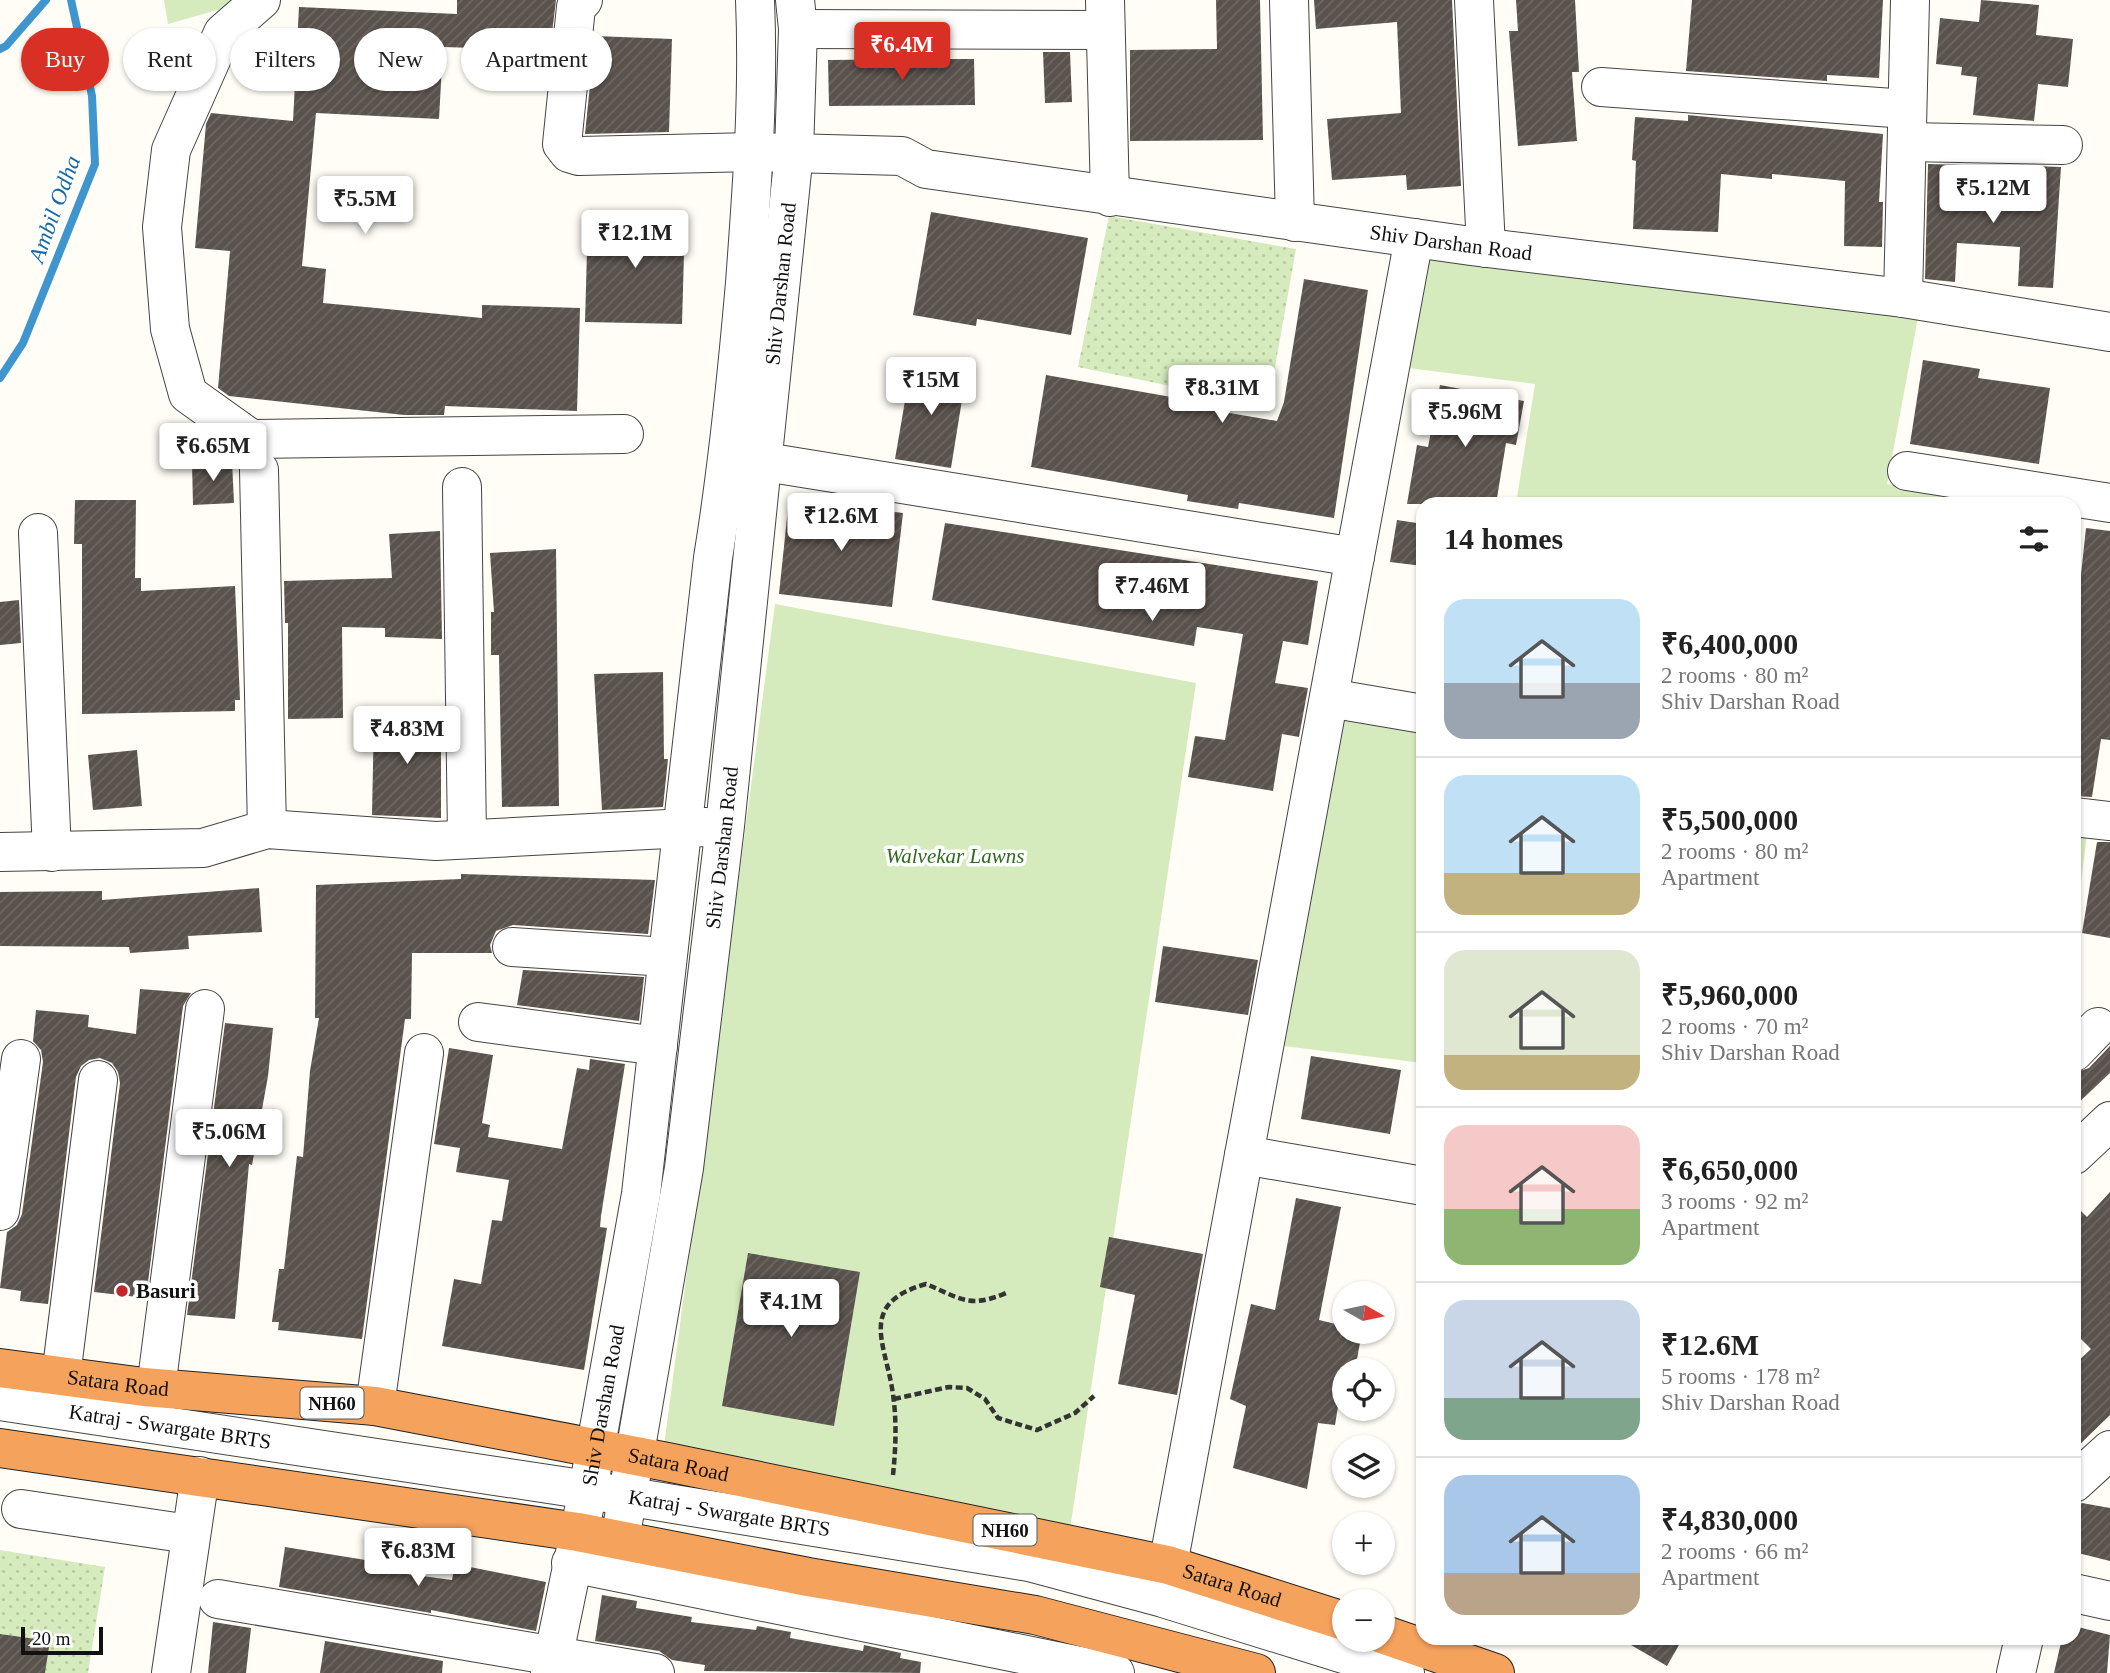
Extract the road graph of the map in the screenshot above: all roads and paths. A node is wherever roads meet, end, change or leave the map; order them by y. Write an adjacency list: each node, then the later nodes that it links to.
1 (261, 0): 20 (street)
2 (583, 0): 12 (street)
3 (755, 0): 12 (street, Shiv Darshan Road)
4 (1289, 0): 15 (street)
5 (1474, 0): 17 (street)
6 (1910, 0): 10 (street)
7 (796, 14): 8 (street); 13 (street, Shiv Darshan Road)
8 (1105, 15): 14 (street)
9 (1601, 87): 10 (street)
10 (1907, 126): 11 (street); 18 (street)
11 (2063, 145)
12 (754, 166): 13 (street, Shiv Darshan Road); 35 (street, Shiv Darshan Road)
13 (793, 166): 14 (street, Shiv Darshan Road); 21 (street, Shiv Darshan Road)
14 (1110, 197): 15 (street, Shiv Darshan Road)
15 (1295, 222): 16 (street, Shiv Darshan Road)
16 (1414, 238): 17 (street, Shiv Darshan Road); 29 (street)
17 (1486, 248): 18 (street, Shiv Darshan Road)
18 (1903, 298): 19 (street, Shiv Darshan Road)
19 (2110, 332)
20 (624, 434)
21 (765, 462): 29 (street); 34 (street, Shiv Darshan Road)
22 (259, 471): 36 (street)
23 (1907, 471): 25 (street)
24 (462, 487): 37 (street)
25 (2050, 497)
26 (2081, 501): 27 (street)
27 (2110, 503)
28 (38, 533): 39 (street)
29 (1355, 557): 30 (street)
30 (1329, 698): 31 (street); 50 (street)
31 (1416, 713)
32 (2081, 818): 33 (street)
33 (2110, 821)
34 (725, 826): 35 (street); 64 (street, Shiv Darshan Road)
35 (682, 828): 37 (street); 41 (street, Shiv Darshan Road)
36 (267, 829): 37 (street); 39 (street)
37 (467, 838)
38 (0, 852): 39 (street)
39 (52, 852)
40 (512, 947): 41 (street)
41 (667, 957): 44 (street, Shiv Darshan Road)
42 (205, 1009): 56 (street)
43 (478, 1022): 44 (street)
44 (657, 1046): 62 (street, Shiv Darshan Road)
45 (424, 1054): 60 (street)
46 (21, 1059): 52 (street)
47 (98, 1080): 55 (street)
48 (2110, 1121): 49 (street)
49 (2081, 1148)
50 (1244, 1155): 51 (street); 74 (street)
51 (1416, 1185)
52 (0, 1211)
53 (1006, 1293): 58 (path)
54 (0, 1368): 55 (highway, Satara Road / NH60)
55 (61, 1376): 56 (highway, Satara Road / NH60)
56 (156, 1388): 60 (highway, Satara Road / NH60)
57 (1094, 1396): 58 (path)
58 (894, 1399): 69 (path)
59 (0, 1401): 67 (street, Katraj - Swargate BRTS)
60 (375, 1406): 62 (highway, Satara Road / NH60)
61 (0, 1448): 65 (highway)
62 (593, 1448): 64 (highway, Satara Road / NH60); 67 (street, Shiv Darshan Road)
63 (2110, 1450): 66 (street)
64 (637, 1456): 68 (street, Shiv Darshan Road); 69 (highway, Satara Road / NH60)
65 (200, 1476): 71 (street); 73 (highway)
66 (2081, 1477)
67 (588, 1490): 68 (street, Katraj - Swargate BRTS); 73 (street, Shiv Darshan Road)
68 (629, 1496): 72 (street, Shiv Darshan Road); 91 (street, Katraj - Swargate BRTS)
69 (891, 1507): 74 (highway, Satara Road / NH60)
70 (21, 1508): 71 (street)
71 (189, 1534): 87 (street)
72 (621, 1540): 73 (highway); 78 (highway)
73 (575, 1547): 84 (street, Shiv Darshan Road); 85 (street)
74 (1168, 1565): 79 (highway, Satara Road / NH60)
75 (2081, 1595): 77 (street)
76 (218, 1599): 84 (street)
77 (2110, 1601)
78 (1035, 1615): 85 (street); 86 (highway)
79 (1332, 1617)
80 (1395, 1636): 81 (highway)
81 (1416, 1640)
82 (2022, 1645): 93 (street)
83 (1450, 1647): 92 (highway)
84 (551, 1664): 88 (street)
85 (1025, 1664): 89 (street)
86 (1203, 1665): 90 (highway)
87 (171, 1673)
88 (655, 1673)
89 (1115, 1673)
90 (1256, 1673)
91 (1405, 1673)
92 (1495, 1673)
93 (2016, 1673)

